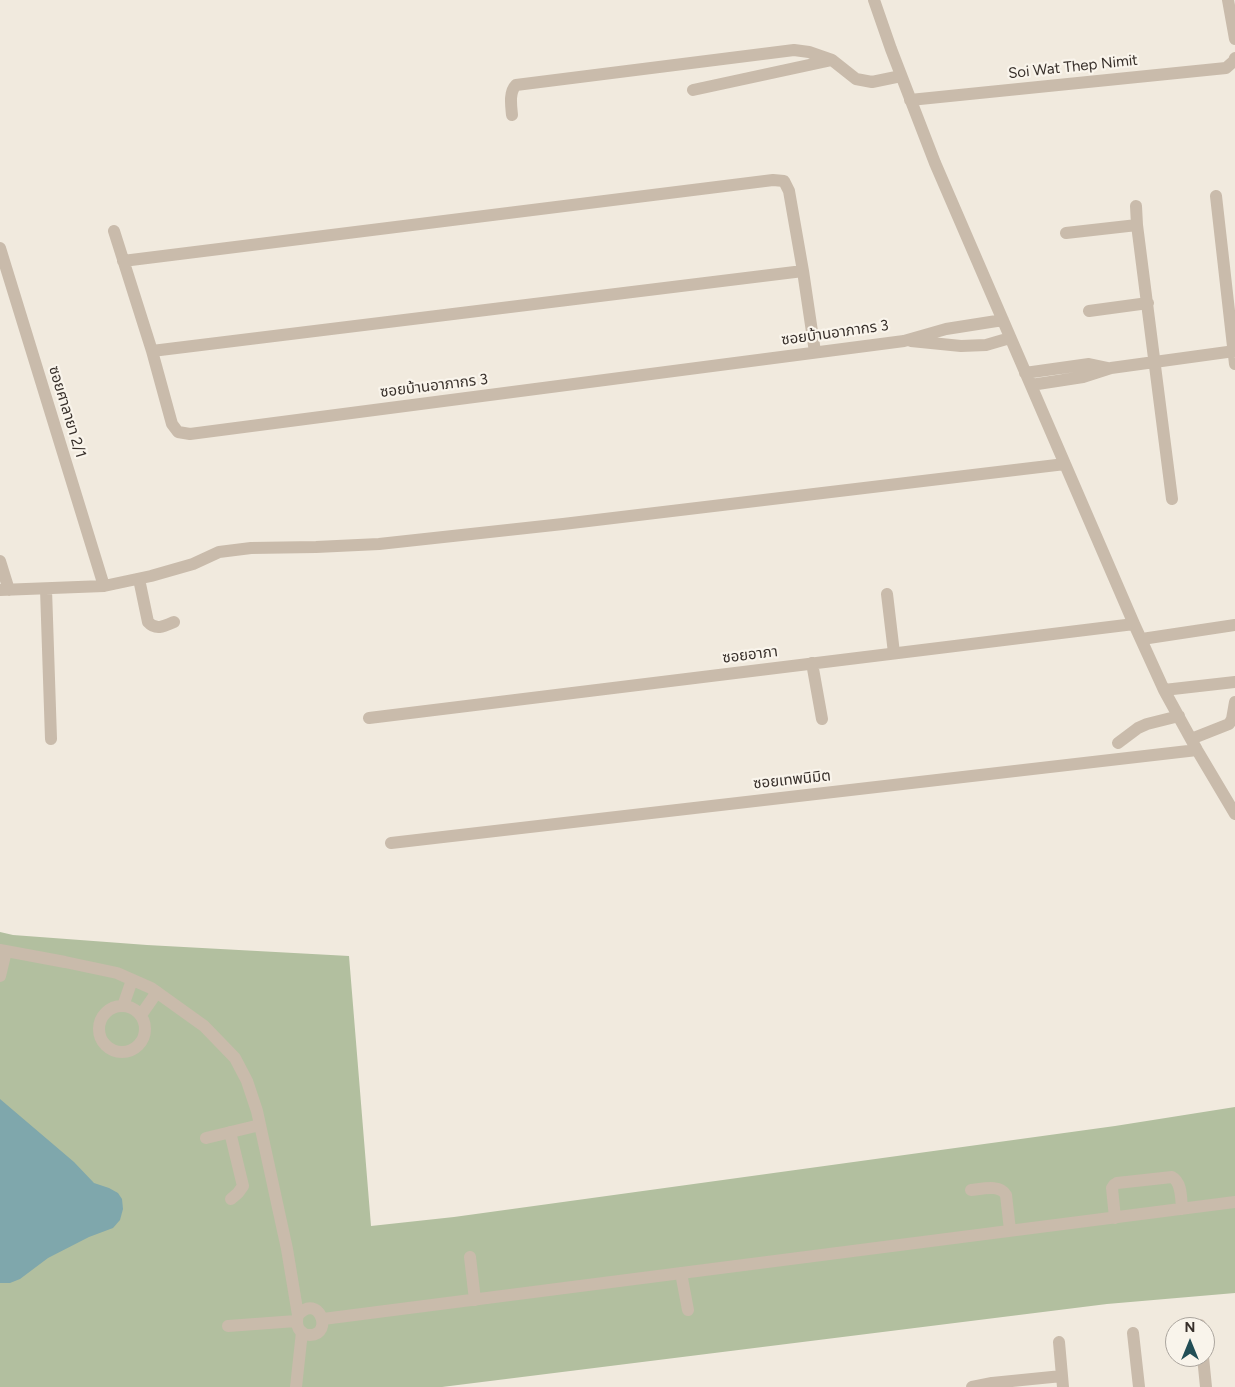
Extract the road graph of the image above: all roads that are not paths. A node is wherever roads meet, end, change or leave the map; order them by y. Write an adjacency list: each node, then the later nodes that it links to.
1 (874, 0): 6 (street)
2 (1228, 0): 3 (street)
3 (1235, 39)
4 (1235, 58): 8 (street, Soi Wat Thep Nimit)
5 (832, 60): 6 (street); 7 (street); 9 (street)
6 (901, 76): 8 (street)
7 (693, 90)
8 (910, 100): 20 (street)
9 (512, 115)
10 (1216, 196): 25 (street)
11 (1136, 206): 12 (street)
12 (1137, 225): 14 (street); 18 (street)
13 (114, 231): 16 (street, ซอยบ้านอาภากร 3)
14 (1066, 233)
15 (0, 248): 34 (street, ซอยศาลายา 2/1)
16 (123, 261): 17 (street); 23 (street, ซอยบ้านอาภากร 3)
17 (803, 271): 23 (street); 24 (street)
18 (1148, 303): 19 (street); 26 (street)
19 (1089, 311)
20 (1002, 320): 21 (street); 22 (street, ซอยบ้านอาภากร 3)
21 (1010, 338): 22 (street, ซอยบ้านอาภากร 3); 28 (street)
22 (904, 341): 24 (street, ซอยบ้านอาภากร 3)
23 (152, 351): 24 (street, ซอยบ้านอาภากร 3)
24 (815, 352)
25 (1234, 355): 26 (street)
26 (1155, 361): 27 (street); 31 (street)
27 (1111, 368): 28 (street); 29 (street)
28 (1025, 372): 29 (street)
29 (1031, 386): 30 (street)
30 (1065, 464): 33 (street); 39 (street)
31 (1172, 499)
32 (0, 561): 36 (street)
33 (139, 579): 34 (street); 38 (street)
34 (104, 586): 35 (street)
35 (46, 589): 36 (street); 50 (street)
36 (5, 590)
37 (887, 594): 42 (street)
38 (174, 622)
39 (1134, 624): 41 (street); 42 (street, ซอยอาภา)
40 (1235, 625): 41 (street)
41 (1142, 639): 45 (street)
42 (894, 653): 43 (street, ซอยอาภา)
43 (812, 663): 48 (street, ซอยอาภา); 49 (street)
44 (1235, 682): 45 (street)
45 (1164, 690): 47 (street)
46 (1235, 702): 52 (street, ซอยเทพนิมิต)
47 (1179, 716): 51 (street); 52 (street)
48 (369, 718)
49 (822, 719)
50 (51, 739)
51 (1118, 743)
52 (1194, 744): 53 (street); 54 (street, ซอยเทพนิมิต)
53 (1235, 814)
54 (391, 843)
55 (3, 950): 56 (street); 57 (street)
56 (0, 976)
57 (132, 980): 58 (street); 59 (street)
58 (157, 992): 60 (street); 61 (street)
59 (123, 1006): 60 (street); 60 (street)
60 (141, 1015)
61 (260, 1125): 62 (street); 75 (street)
62 (230, 1132): 63 (street); 65 (street)
63 (206, 1138)
64 (971, 1190): 69 (street)
65 (231, 1199)
66 (1235, 1202): 67 (street)
67 (1182, 1209): 68 (street); 68 (street)
68 (1115, 1218): 69 (street)
69 (1010, 1230): 71 (street)
70 (470, 1257): 72 (street)
71 (681, 1273): 72 (street); 73 (street)
72 (475, 1300): 74 (street)
73 (688, 1310)
74 (323, 1319): 75 (street); 75 (street)
75 (299, 1323): 76 (street); 81 (street)
76 (228, 1326)
77 (1133, 1333): 83 (street)
78 (1059, 1342): 80 (street)
79 (1204, 1367): 84 (street)
80 (1063, 1381): 82 (street)
81 (296, 1387)
82 (972, 1387)
83 (1139, 1387)
84 (1206, 1387)

